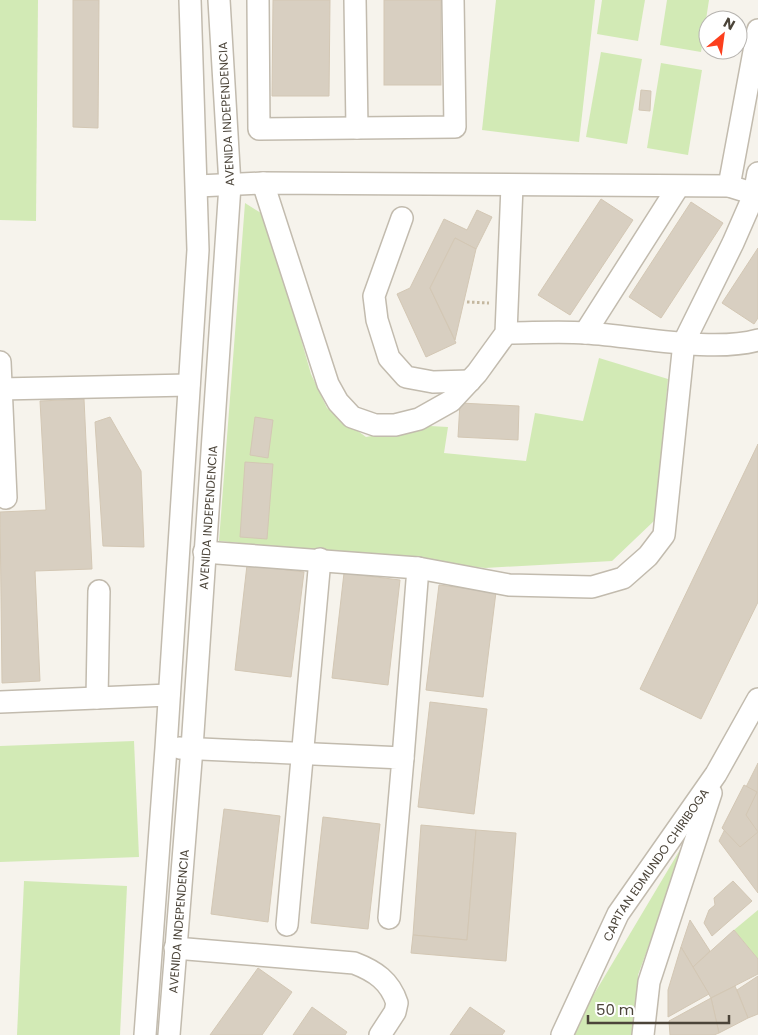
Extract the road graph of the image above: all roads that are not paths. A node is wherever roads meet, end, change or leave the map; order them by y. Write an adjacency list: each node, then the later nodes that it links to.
1 (190, 0): 11 (street, AVENIDA INDEPENDENCIA)
2 (219, 0): 10 (street, AVENIDA INDEPENDENCIA)
3 (258, 0): 7 (street)
4 (355, 0): 7 (street)
5 (453, 0): 7 (street)
6 (758, 30): 13 (street)
7 (357, 128)
8 (758, 174): 15 (street)
9 (263, 183): 10 (street); 12 (street); 22 (street)
10 (230, 185): 11 (street); 26 (street, AVENIDA INDEPENDENCIA)
11 (198, 186): 23 (street, AVENIDA INDEPENDENCIA)
12 (512, 186): 14 (street); 17 (street)
13 (729, 186): 14 (street); 15 (street)
14 (678, 187): 18 (street)
15 (756, 195): 20 (street)
16 (402, 218): 22 (street)
17 (506, 333): 18 (street); 22 (street)
18 (585, 333): 20 (street)
19 (758, 340): 20 (street)
20 (684, 342): 28 (street)
21 (0, 362): 24 (street)
22 (470, 381)
23 (189, 385): 24 (street); 30 (street, AVENIDA INDEPENDENCIA)
24 (1, 389): 25 (street)
25 (6, 498)
26 (204, 552): 27 (street); 35 (street, AVENIDA INDEPENDENCIA)
27 (320, 559): 28 (street); 36 (street)
28 (418, 568): 37 (street)
29 (99, 591): 31 (street)
30 (169, 695): 31 (street); 34 (street, AVENIDA INDEPENDENCIA)
31 (97, 698): 33 (street)
32 (758, 699): 38 (street, CAPITAN EDMUNDO CHIRIBOGA)
33 (0, 702)
34 (166, 748): 35 (street); 42 (street, AVENIDA INDEPENDENCIA)
35 (192, 748): 36 (street); 41 (street, AVENIDA INDEPENDENCIA)
36 (301, 753): 37 (street); 40 (street)
37 (403, 758): 39 (street)
38 (716, 774): 45 (street, CAPITAN EDMUNDO CHIRIBOGA); 46 (street)
39 (389, 918)
40 (287, 925)
41 (175, 948): 43 (street, AVENIDA INDEPENDENCIA); 44 (street)
42 (145, 1035)
43 (169, 1035)
44 (380, 1035)
45 (562, 1035)
46 (643, 1035)

